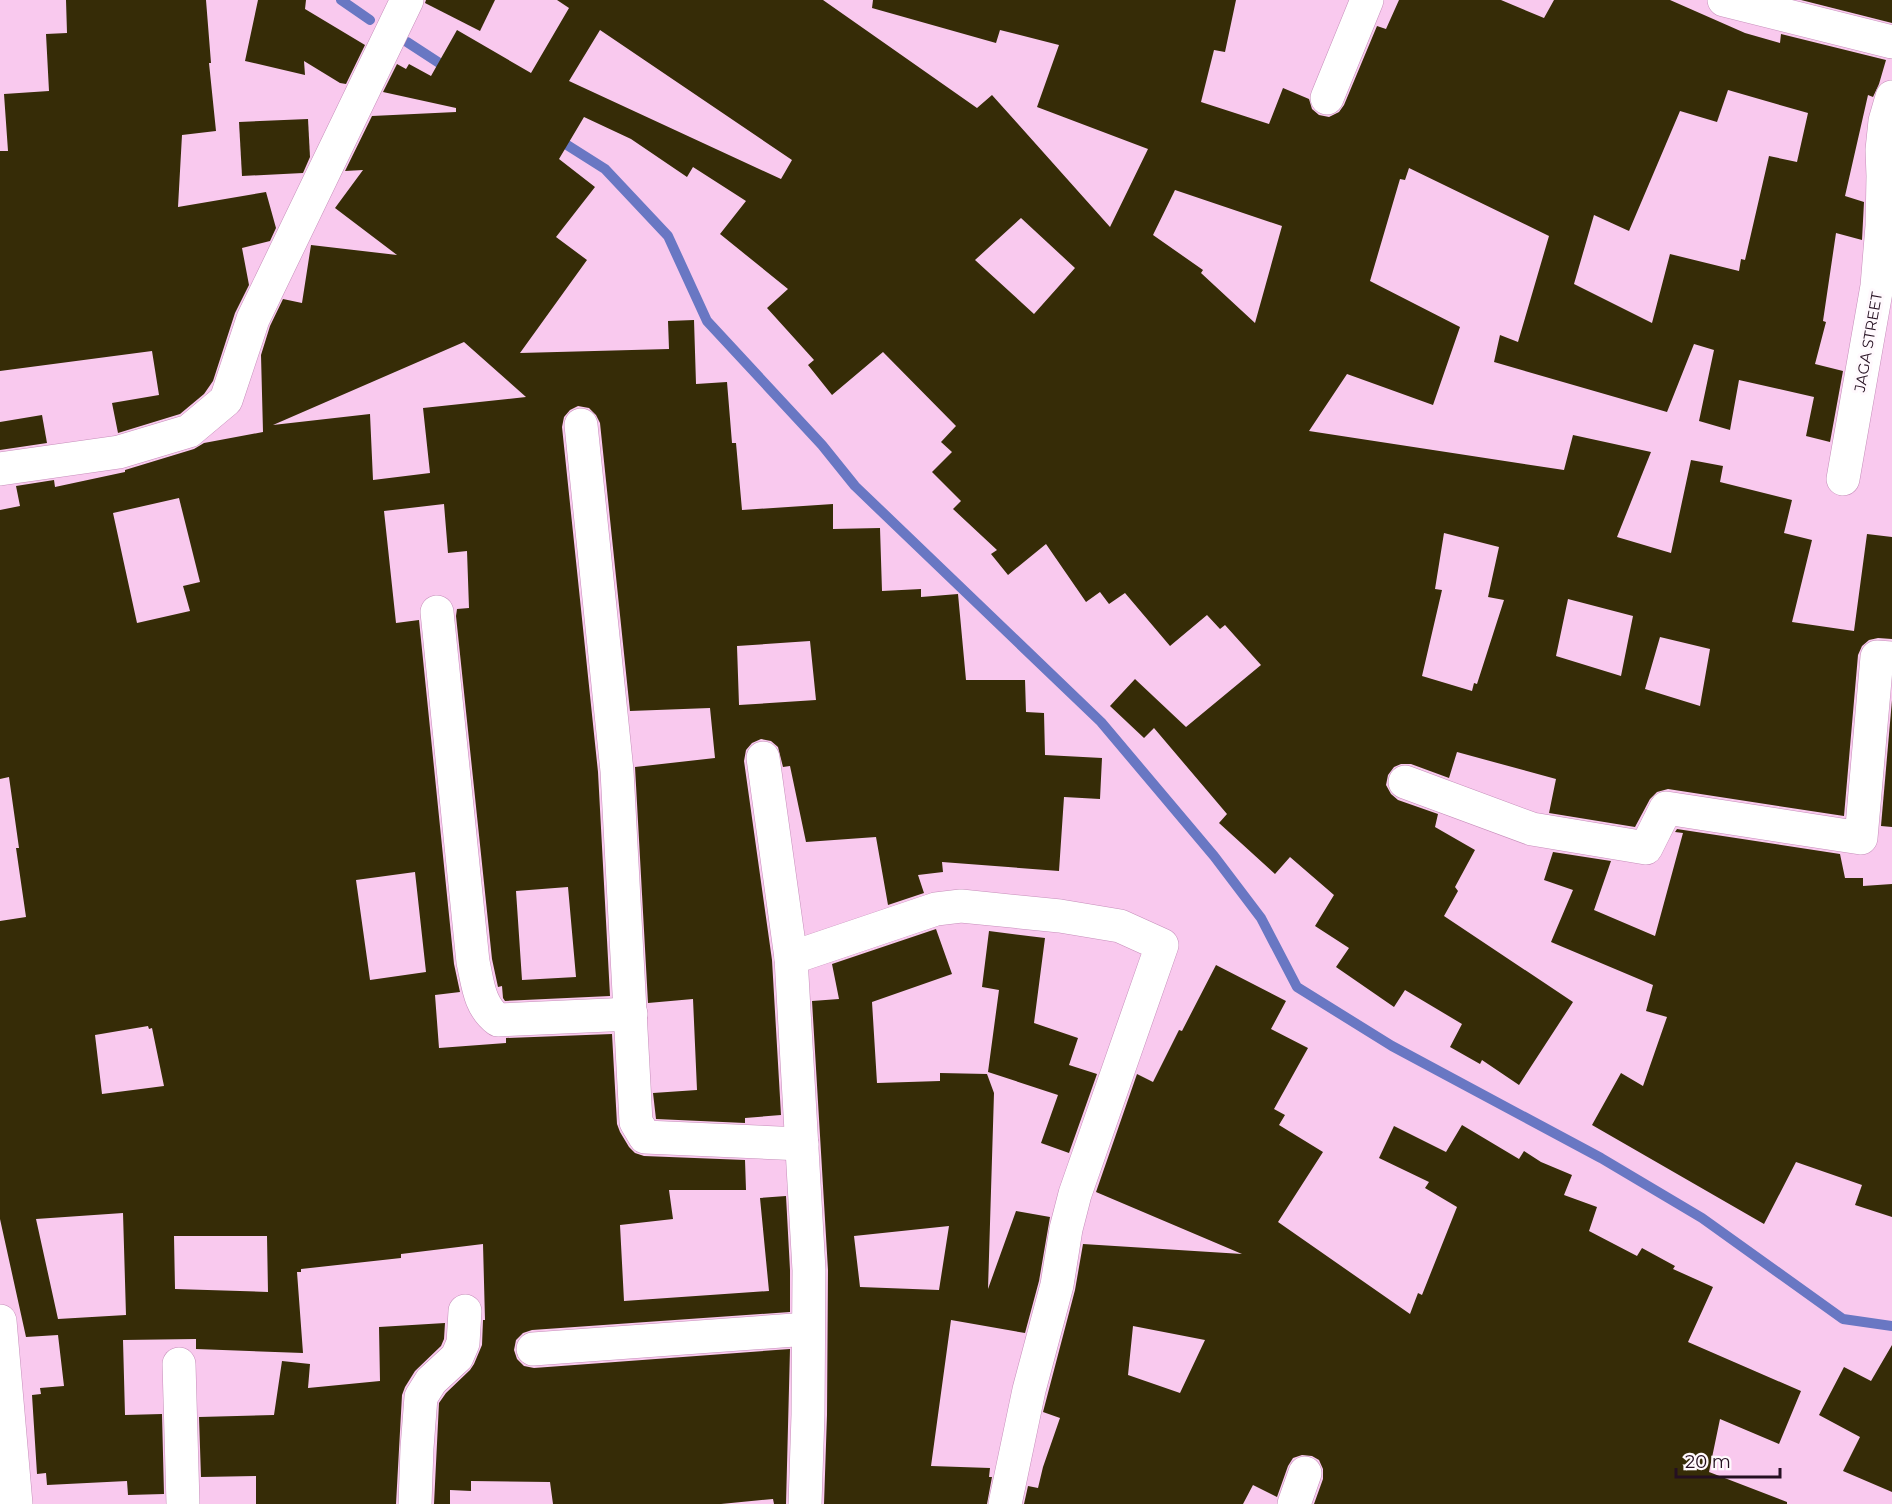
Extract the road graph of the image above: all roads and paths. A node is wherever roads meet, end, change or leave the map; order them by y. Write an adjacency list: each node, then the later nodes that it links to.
1 (407, 0): 8 (street)
2 (1367, 0): 6 (street)
3 (1724, 0): 4 (street)
4 (1892, 42)
5 (1892, 97): 9 (street, JAGA STREET)
6 (1327, 98)
7 (581, 425): 15 (street)
8 (0, 469)
9 (1843, 479)
10 (437, 612): 15 (street)
11 (1892, 658): 13 (street)
12 (764, 758): 14 (street)
13 (1405, 783)
14 (791, 958): 16 (street); 27 (street)
15 (631, 1014): 16 (street)
16 (802, 1144): 19 (street)
17 (465, 1311): 25 (street)
18 (0, 1321): 23 (street)
19 (808, 1329): 20 (street); 26 (street)
20 (533, 1349)
21 (178, 1364): 24 (street)
22 (1305, 1473): 28 (street)
23 (16, 1504)
24 (183, 1504)
25 (415, 1504)
26 (805, 1504)
27 (1005, 1504)
28 (1294, 1504)

